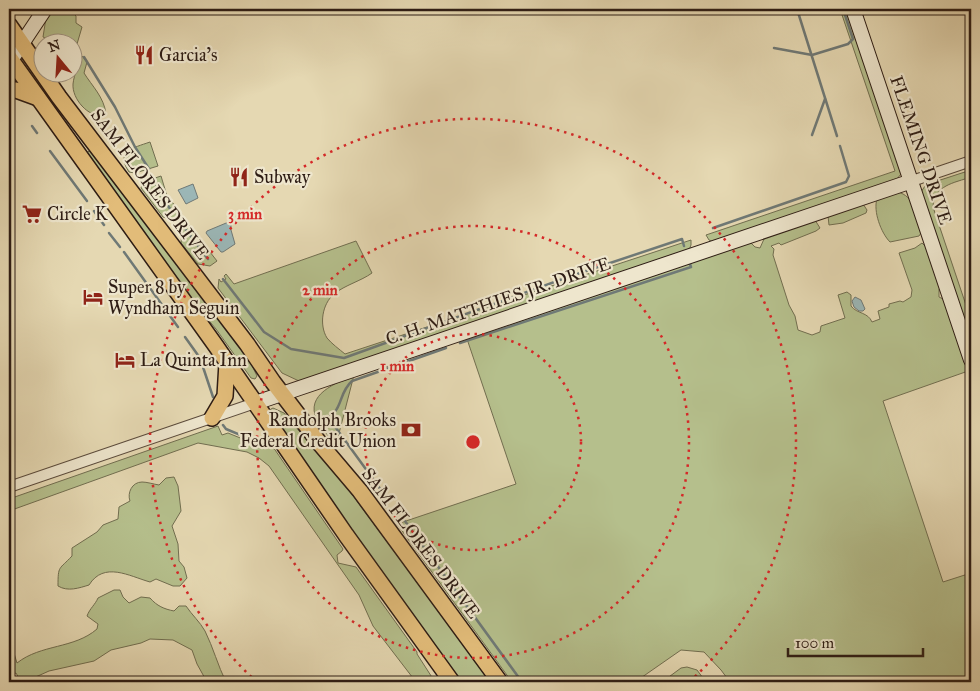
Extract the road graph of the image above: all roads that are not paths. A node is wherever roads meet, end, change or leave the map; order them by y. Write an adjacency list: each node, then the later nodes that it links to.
1 (46, 9): 4 (street)
2 (853, 9): 9 (street, FLEMING DRIVE)
3 (9, 25): 4 (main road, SAM FLORES DRIVE)
4 (22, 44): 5 (street); 12 (main road, SAM FLORES DRIVE)
5 (10, 60): 7 (main road)
6 (9, 90): 7 (main road)
7 (38, 98): 11 (main road)
8 (971, 161): 9 (street, C. H. MATTHIES JR. DRIVE)
9 (912, 181): 10 (street, FLEMING DRIVE); 12 (street, C. H. MATTHIES JR. DRIVE)
10 (971, 360)
11 (228, 363): 13 (main road); 14 (main road)
12 (282, 394): 13 (street, C. H. MATTHIES JR. DRIVE); 17 (main road, SAM FLORES DRIVE)
13 (255, 403): 14 (street, C. H. MATTHIES JR. DRIVE); 16 (main road)
14 (212, 418): 15 (street, C. H. MATTHIES JR. DRIVE)
15 (9, 487)
16 (452, 682)
17 (500, 682)

